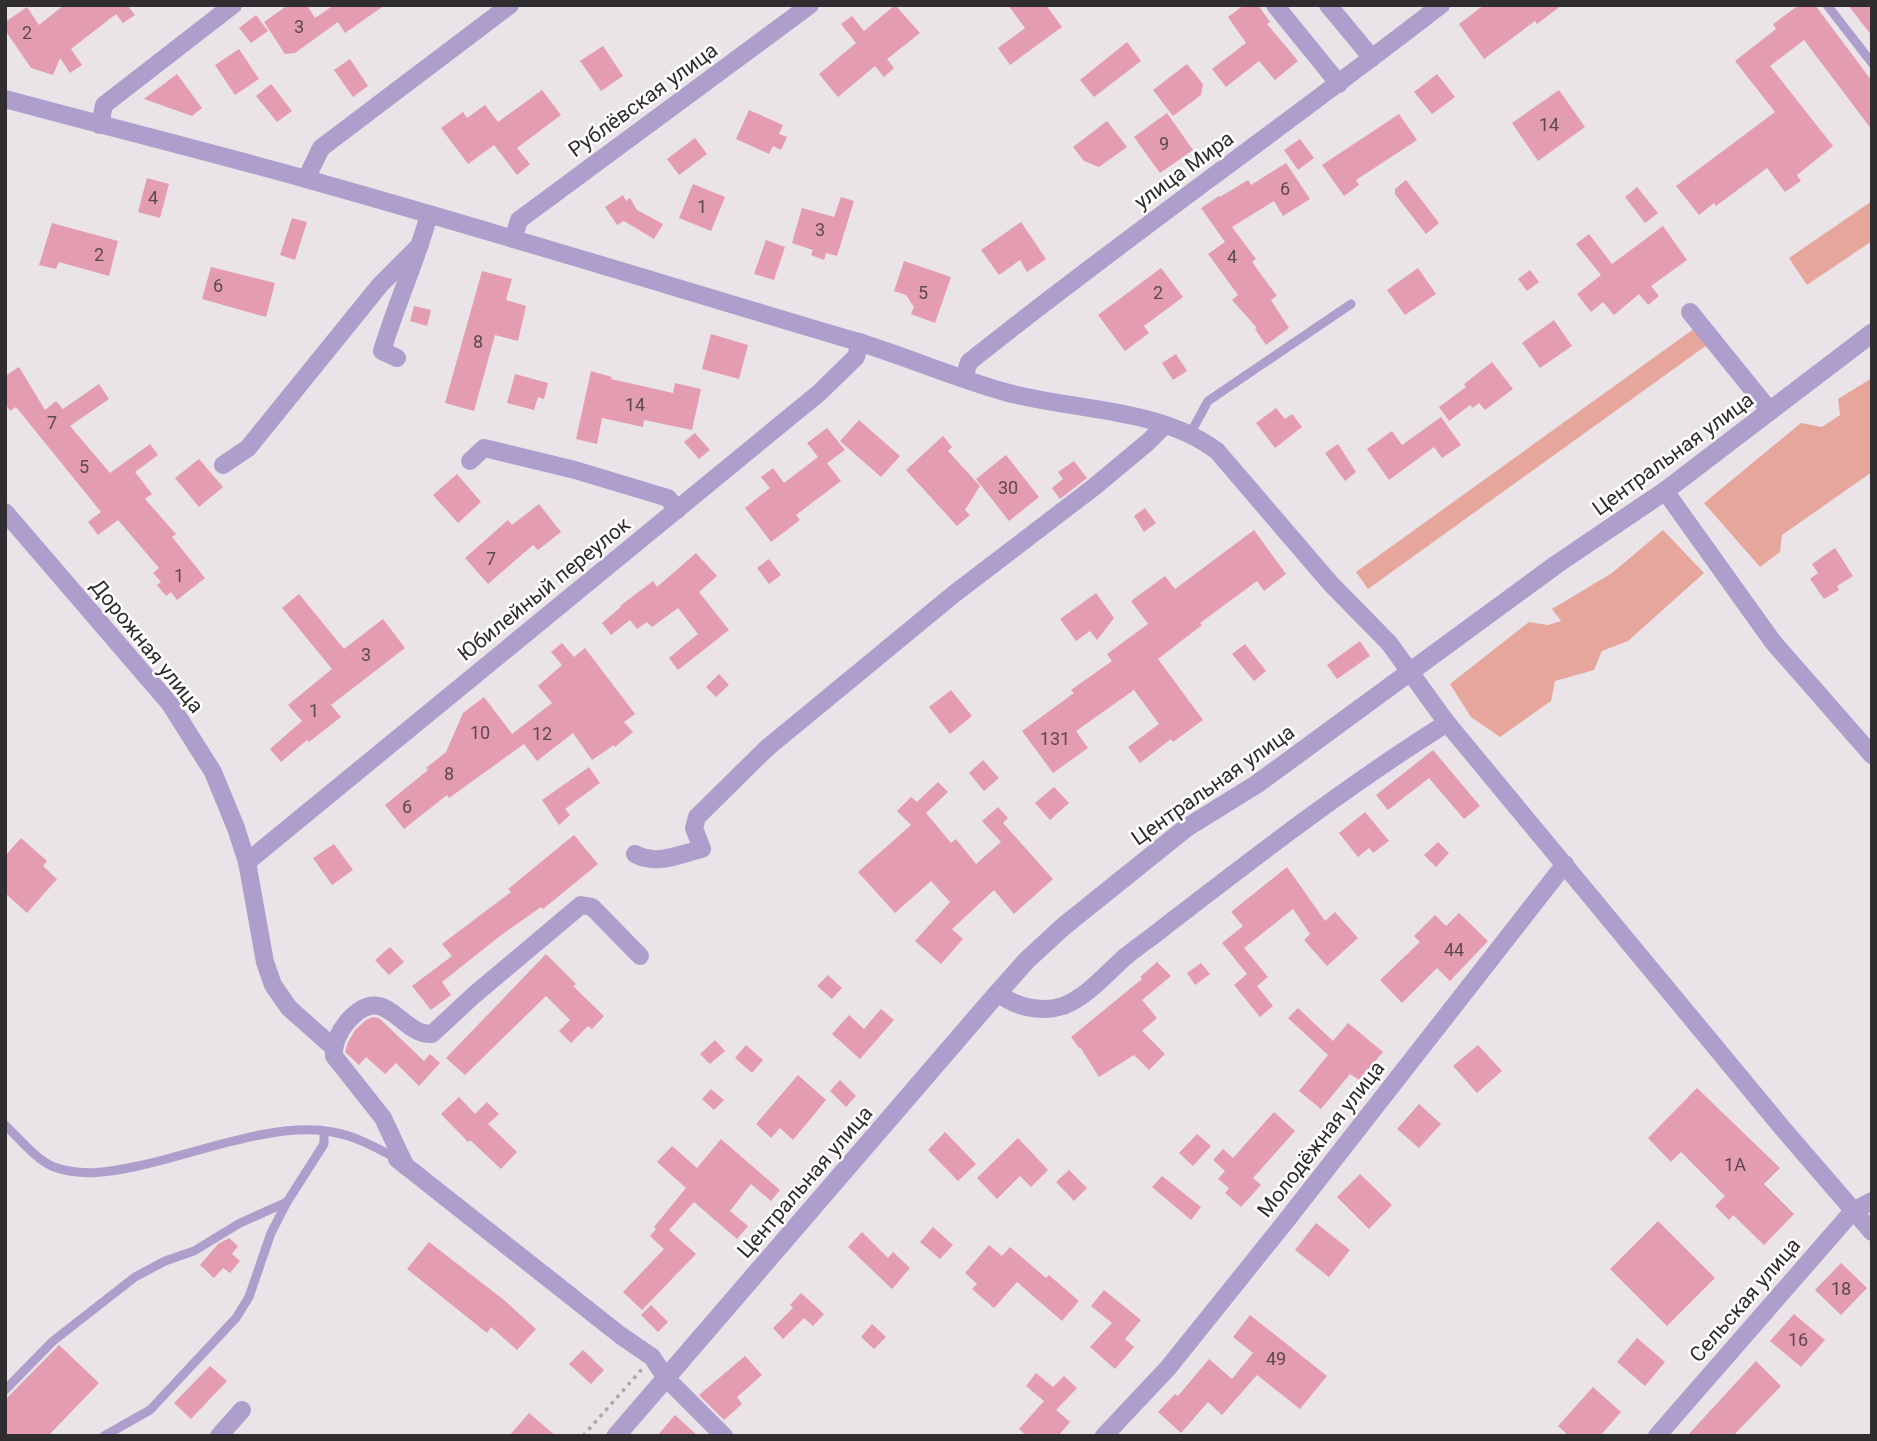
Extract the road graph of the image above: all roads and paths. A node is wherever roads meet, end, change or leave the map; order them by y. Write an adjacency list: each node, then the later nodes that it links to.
1 (233, 5): 12 (street)
2 (510, 5): 13 (street)
3 (810, 5): 15 (street, Рублёвская улица)
4 (1275, 5): 10 (street)
5 (1328, 5): 8 (street)
6 (1441, 5): 8 (street, улица Мира)
7 (1827, 5): 9 (lane)
8 (1372, 58): 10 (street, улица Мира)
9 (1872, 63)
10 (1339, 84): 22 (street, улица Мира)
11 (5, 99): 12 (street)
12 (100, 125): 13 (street)
13 (306, 179): 14 (street)
14 (429, 215): 15 (street); 16 (street)
15 (513, 239): 20 (street)
16 (420, 245): 21 (street); 27 (street)
17 (1351, 304): 25 (lane)
18 (1690, 312): 23 (street)
19 (1872, 333): 23 (street, Центральная улица)
20 (860, 342): 22 (street); 29 (street, Юбилейный переулок)
21 (397, 358)
22 (964, 378): 24 (street)
23 (1770, 411): 28 (street, Центральная улица)
24 (1164, 426): 25 (street); 34 (street)
25 (1190, 434): 31 (street)
26 (470, 461): 29 (street)
27 (223, 465)
28 (1665, 491): 31 (street, Центральная улица); 33 (street)
29 (677, 510): 35 (street, Юбилейный переулок)
30 (5, 512): 35 (street, Дорожная улица)
31 (1410, 673): 32 (street); 38 (street, Центральная улица)
32 (1447, 723): 36 (street); 38 (street)
33 (1872, 755)
34 (635, 853)
35 (247, 862): 39 (street, Дорожная улица)
36 (1565, 864): 45 (street); 56 (street, Молодёжная улица)
37 (640, 956): 39 (street)
38 (998, 993): 48 (street, Центральная улица)
39 (333, 1047): 42 (street)
40 (5, 1125): 41 (lane)
41 (324, 1130): 42 (lane); 44 (lane)
42 (400, 1162): 47 (street)
43 (1872, 1201): 45 (street, Сельская улица)
44 (287, 1202): 49 (lane); 51 (lane)
45 (1853, 1211): 46 (street); 57 (street, Сельская улица)
46 (1872, 1232)
47 (652, 1357): 48 (street); 53 (path)
48 (666, 1378): 54 (street, Центральная улица); 55 (street)
49 (5, 1390)
50 (242, 1410): 52 (street)
51 (104, 1436)
52 (219, 1436)
53 (583, 1436)
54 (615, 1436)
55 (724, 1436)
56 (1104, 1436)
57 (1657, 1436)

